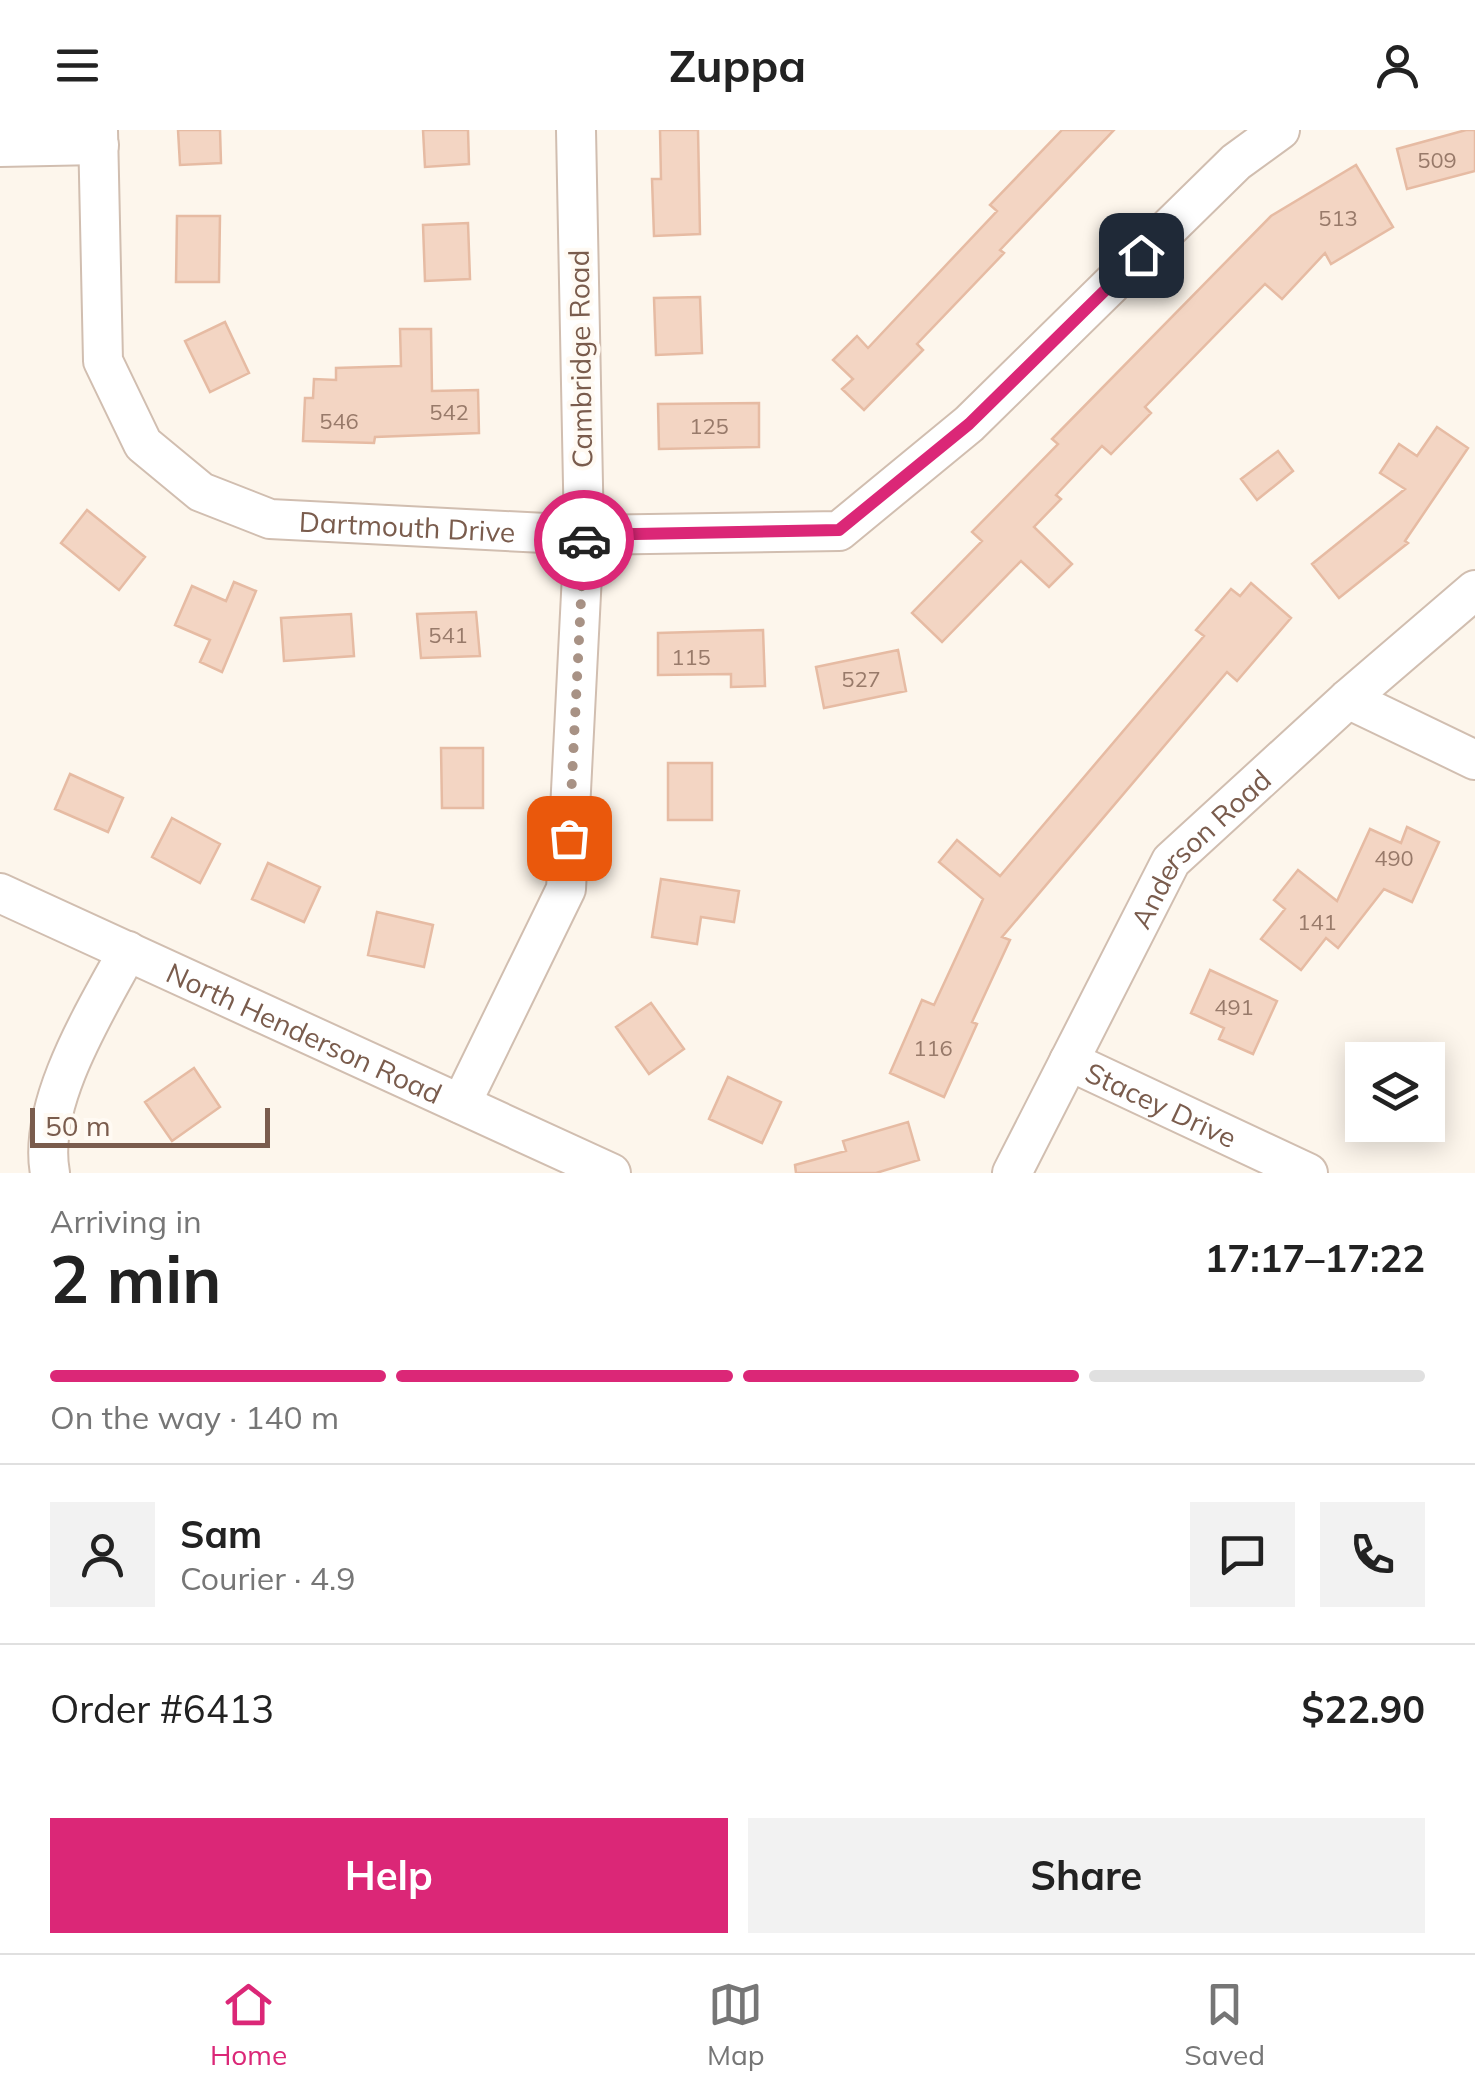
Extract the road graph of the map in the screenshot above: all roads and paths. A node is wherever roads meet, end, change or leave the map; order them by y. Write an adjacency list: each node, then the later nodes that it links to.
1 (576, 130): 5 (street, Cambridge Road)
2 (1280, 130): 5 (street, Dartmouth Drive)
3 (98, 137): 4 (street); 5 (street, Dartmouth Drive)
4 (0, 147)
5 (584, 535): 12 (street, Cambridge Road)
6 (1475, 590): 7 (street, Anderson Road)
7 (1348, 699): 8 (street); 11 (street, Anderson Road)
8 (1475, 760)
9 (0, 893): 10 (street, North Henderson Road)
10 (128, 952): 12 (street, North Henderson Road); 13 (street)
11 (1069, 1061): 15 (street, Anderson Road); 16 (street, Stacey Drive)
12 (461, 1104): 14 (street, North Henderson Road)
13 (50, 1173)
14 (611, 1173)
15 (1012, 1173)
16 (1308, 1173)

